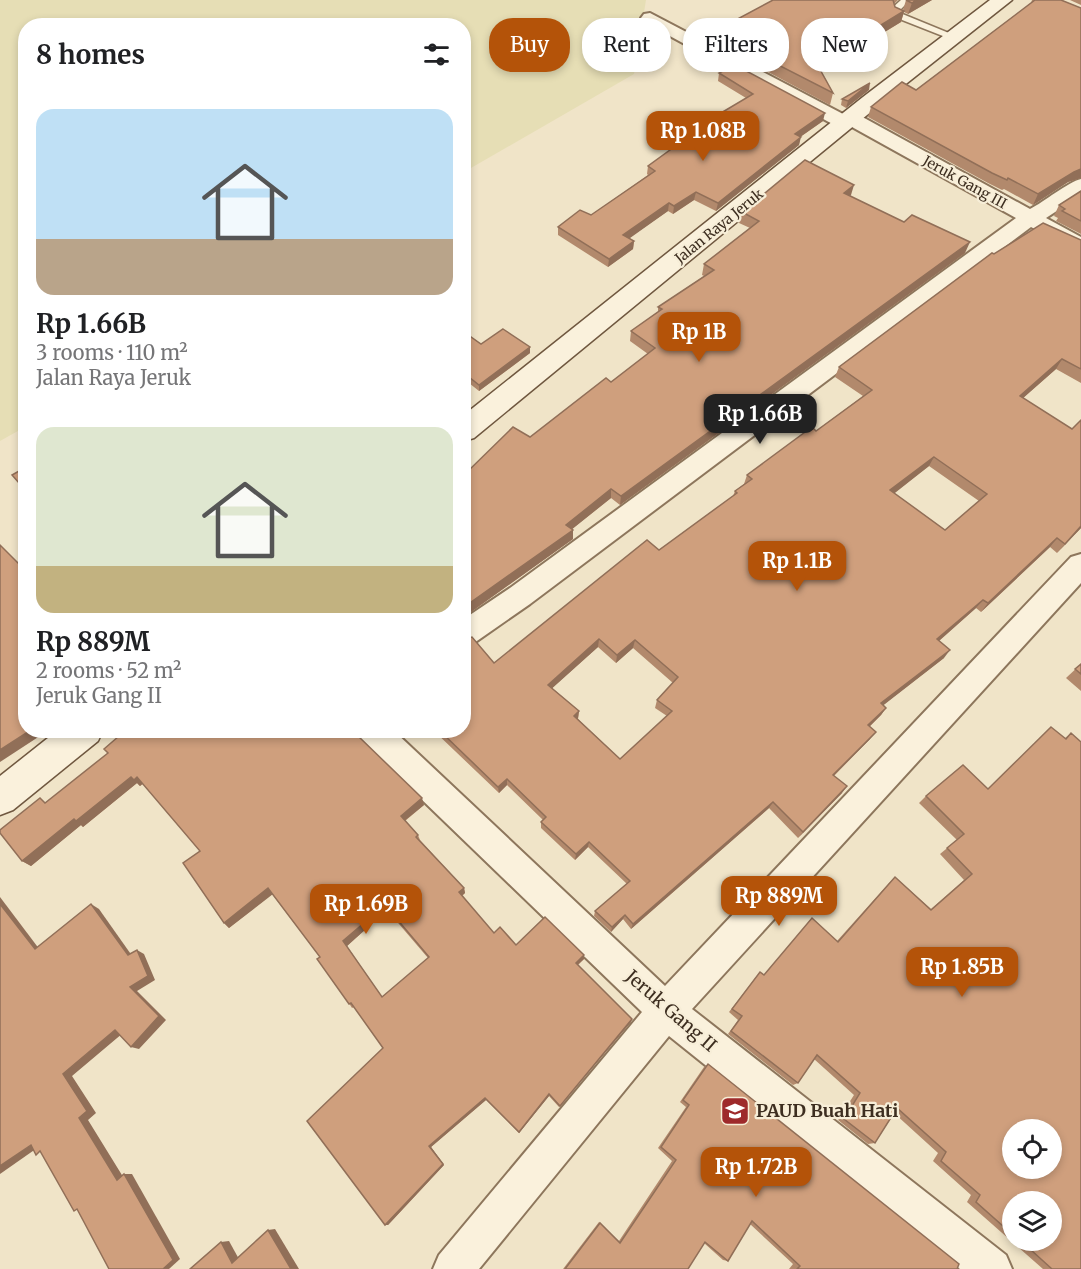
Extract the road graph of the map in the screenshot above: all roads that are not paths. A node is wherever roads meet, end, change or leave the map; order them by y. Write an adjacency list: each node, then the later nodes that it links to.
1 (906, 0): 4 (lane)
2 (1002, 0): 4 (main road, Jalan Raya Jeruk)
3 (671, 29): 5 (street, Jeruk Gang III)
4 (956, 38): 5 (main road, Jalan Raya Jeruk)
5 (848, 120): 7 (street, Jeruk Gang III); 9 (main road, Jalan Raya Jeruk)
6 (1081, 185): 7 (street)
7 (1030, 218): 8 (street, Jeruk Gang III); 11 (street)
8 (1081, 246)
9 (471, 424)
10 (1081, 565): 15 (street)
11 (471, 629)
12 (76, 738): 14 (main road)
13 (379, 738): 15 (street, Jeruk Gang II)
14 (0, 798)
15 (666, 1011): 16 (street); 17 (street, Jeruk Gang II)
16 (453, 1269)
17 (992, 1269)

